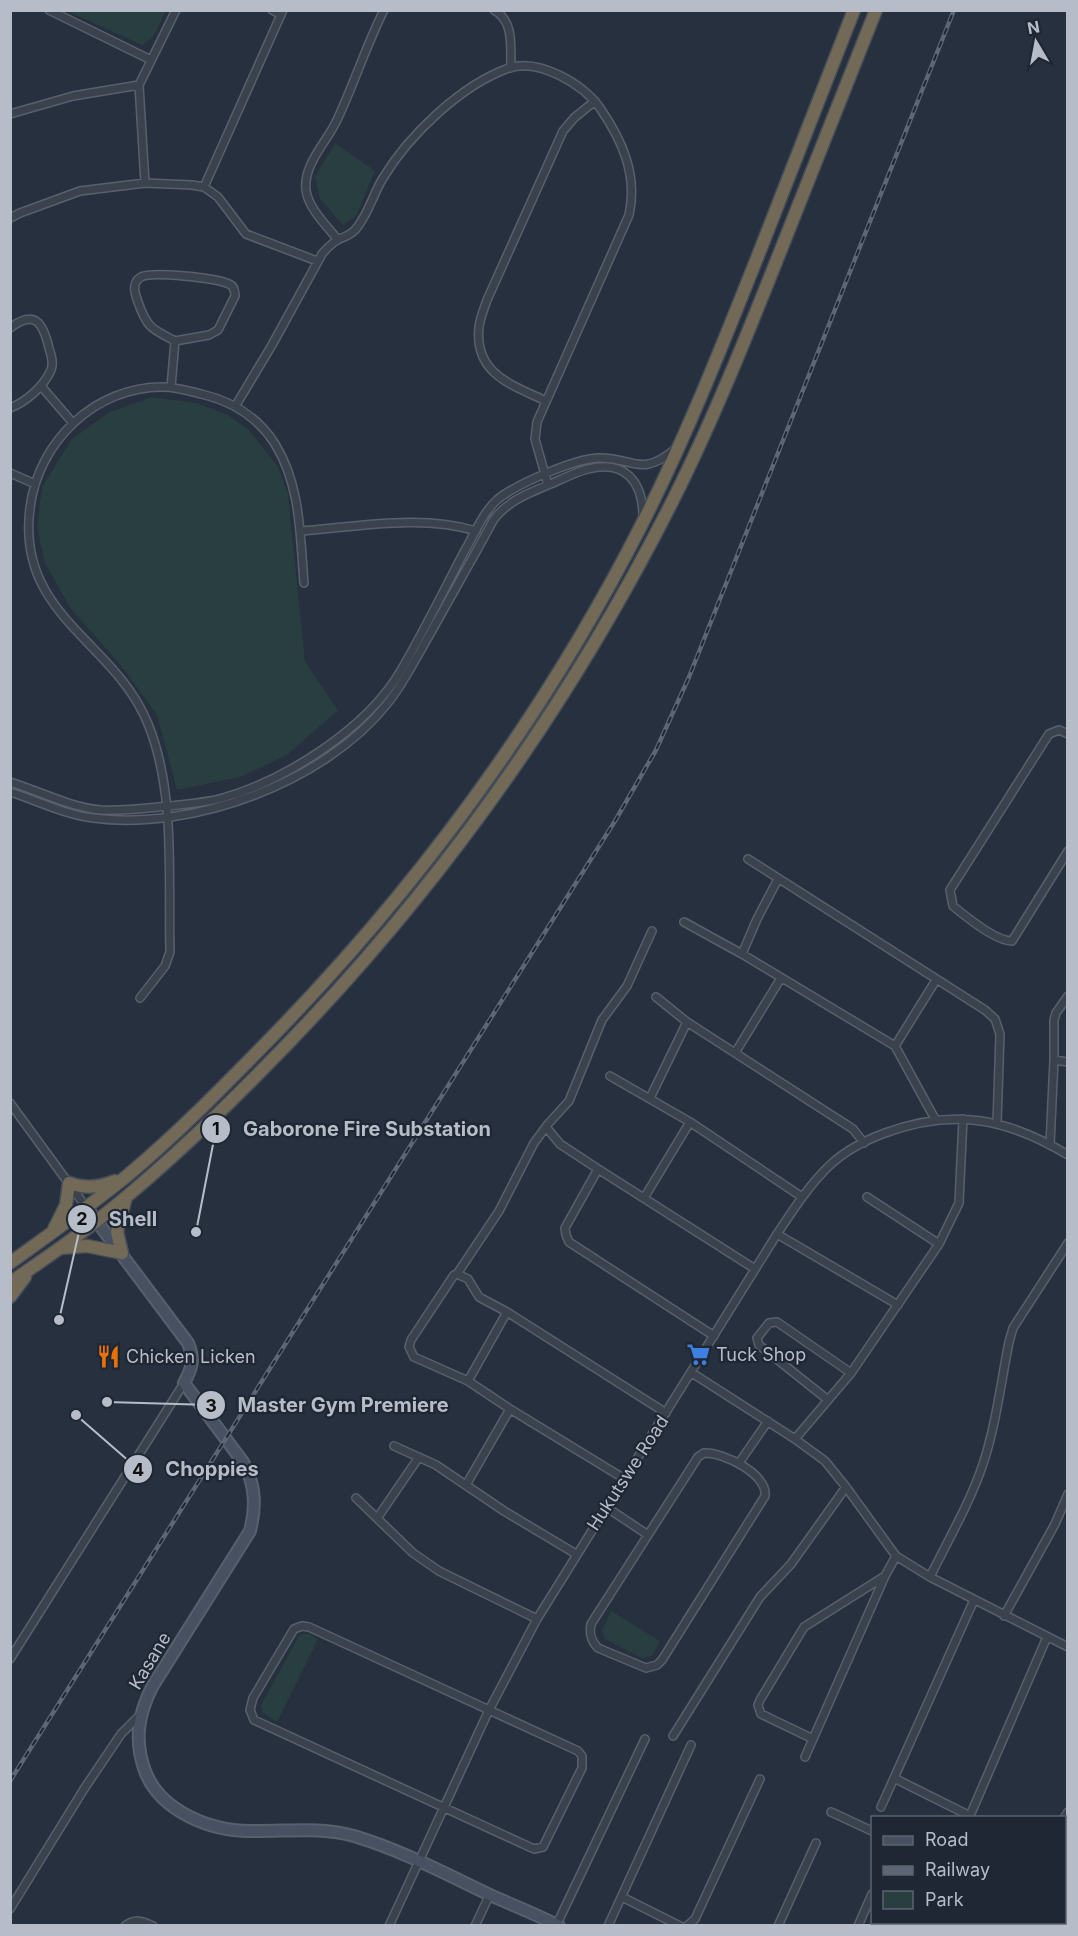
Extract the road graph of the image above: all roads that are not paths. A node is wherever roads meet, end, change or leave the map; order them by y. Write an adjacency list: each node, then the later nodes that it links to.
1 (50, 10): 9 (street)
2 (176, 10): 9 (street)
3 (272, 10): 8 (street)
4 (384, 10): 17 (street)
5 (494, 10): 10 (street)
6 (854, 10): 27 (highway)
7 (876, 10): 71 (highway)
8 (282, 13): 15 (street)
9 (151, 60): 11 (street)
10 (511, 68): 12 (street); 17 (street)
11 (138, 85): 13 (street); 14 (street)
12 (595, 101): 23 (street); 23 (street)
13 (10, 114)
14 (145, 183): 15 (street); 16 (street)
15 (204, 188): 18 (street)
16 (10, 218)
17 (338, 240): 18 (street)
18 (317, 261): 24 (street)
19 (10, 328): 21 (street)
20 (175, 341): 20 (street); 22 (street)
21 (41, 386): 25 (street); 26 (street)
22 (171, 387): 24 (street); 26 (street)
23 (546, 401): 29 (street)
24 (236, 405): 33 (street)
25 (10, 408)
26 (72, 422): 30 (street)
27 (679, 447): 29 (street); 32 (highway)
28 (10, 473): 30 (street)
29 (545, 475): 31 (street); 34 (street)
30 (35, 484): 39 (street)
31 (548, 485): 32 (street); 40 (street)
32 (643, 523): 69 (highway)
33 (300, 531): 34 (street); 35 (street)
34 (476, 531): 39 (street)
35 (304, 583)
36 (1068, 734): 41 (street)
37 (10, 782): 39 (street)
38 (10, 792): 40 (street)
39 (168, 806): 40 (street)
40 (168, 818): 51 (street)
41 (1068, 851)
42 (748, 859): 43 (street)
43 (778, 879): 46 (street); 48 (street)
44 (684, 922): 46 (street)
45 (652, 931): 64 (street)
46 (742, 954): 47 (street)
47 (781, 978): 53 (street); 54 (street)
48 (936, 980): 53 (street); 63 (street)
49 (1068, 996): 55 (street)
50 (656, 997): 52 (street)
51 (141, 998)
52 (687, 1023): 54 (street); 58 (street)
53 (895, 1046): 60 (street)
54 (735, 1053): 65 (street)
55 (1054, 1060): 56 (street); 66 (street)
56 (1068, 1062)
57 (610, 1076): 58 (street)
58 (650, 1098): 62 (street)
59 (10, 1103): 70 (street)
60 (935, 1119): 61 (street, Hukutswe Road); 65 (street, Hukutswe Road)
61 (963, 1119): 63 (street, Hukutswe Road); 80 (street)
62 (690, 1122): 72 (street); 74 (street)
63 (997, 1123): 66 (street, Hukutswe Road)
64 (546, 1127): 68 (street); 86 (street)
65 (864, 1143): 72 (street, Hukutswe Road)
66 (1050, 1144): 67 (street, Hukutswe Road)
67 (1068, 1155)
68 (598, 1169): 74 (street); 91 (street)
69 (127, 1176): 70 (highway); 75 (highway)
70 (69, 1183): 75 (street); 77 (highway)
71 (127, 1196): 76 (highway); 82 (highway)
72 (802, 1197): 78 (street, Hukutswe Road)
73 (867, 1197): 80 (street)
74 (644, 1198): 85 (street)
75 (86, 1207): 76 (street); 77 (highway)
76 (97, 1221): 81 (highway); 82 (street)
77 (53, 1232): 83 (highway)
78 (777, 1234): 85 (street, Hukutswe Road); 89 (street)
79 (1068, 1243): 115 (street)
80 (939, 1244): 89 (street)
81 (60, 1248): 82 (highway); 84 (highway)
82 (122, 1252): 95 (street)
83 (10, 1263)
84 (31, 1269): 87 (highway); 88 (highway)
85 (755, 1269): 91 (street, Hukutswe Road)
86 (457, 1274): 90 (street); 94 (street)
87 (10, 1283)
88 (10, 1297)
89 (898, 1305): 93 (street)
90 (507, 1312): 94 (street); 98 (street)
91 (714, 1336): 92 (street, Hukutswe Road)
92 (692, 1373): 98 (street, Hukutswe Road); 99 (street)
93 (851, 1373): 96 (street); 96 (street)
94 (468, 1380): 97 (street)
95 (184, 1383): 121 (street); 123 (street, Kasane)
96 (828, 1400): 100 (street)
97 (510, 1409): 104 (street); 105 (street)
98 (666, 1413): 104 (street, Hukutswe Road)
99 (768, 1421): 100 (street); 103 (street)
100 (795, 1439): 106 (street)
101 (394, 1446): 102 (street)
102 (419, 1457): 105 (street); 110 (street)
103 (739, 1463): 111 (street); 111 (street)
104 (623, 1478): 109 (street, Hukutswe Road)
105 (465, 1485): 112 (street)
106 (846, 1487): 113 (street); 124 (street)
107 (1068, 1494): 117 (street)
108 (356, 1498): 110 (street)
109 (606, 1507): 111 (street); 112 (street, Hukutswe Road)
110 (378, 1517): 118 (street)
111 (648, 1535)
112 (576, 1554): 118 (street, Hukutswe Road)
113 (896, 1556): 114 (street); 115 (street)
114 (885, 1576): 126 (street); 126 (street)
115 (930, 1577): 116 (street)
116 (974, 1600): 117 (street); 129 (street)
117 (1004, 1616): 119 (street)
118 (537, 1619): 122 (street, Hukutswe Road)
119 (1047, 1636): 120 (street); 135 (street)
120 (1068, 1647)
121 (10, 1659)
122 (489, 1710): 132 (street, Hukutswe Road); 132 (street); 132 (street)
123 (140, 1715): 138 (street, Kasane); 142 (street)
124 (673, 1736)
125 (645, 1739): 143 (street)
126 (813, 1739): 128 (street)
127 (691, 1745): 140 (street)
128 (805, 1757)
129 (894, 1778): 131 (street); 134 (street)
130 (760, 1779): 150 (street)
131 (881, 1807)
132 (444, 1809): 138 (street, Hukutswe Road)
133 (831, 1812): 136 (street)
134 (967, 1816)
135 (969, 1816)
136 (871, 1830)
137 (816, 1843): 151 (street)
138 (420, 1861): 139 (street, Kasane); 146 (street, Hukutswe Road)
139 (489, 1894): 143 (street, Kasane); 147 (street)
140 (622, 1897): 148 (street); 149 (street)
141 (871, 1898): 152 (street)
142 (10, 1909)
143 (558, 1925)
144 (125, 1926): 145 (street)
145 (153, 1926)
146 (389, 1926)
147 (476, 1926)
148 (608, 1926)
149 (680, 1926)
150 (687, 1926)
151 (778, 1926)
152 (858, 1926)

